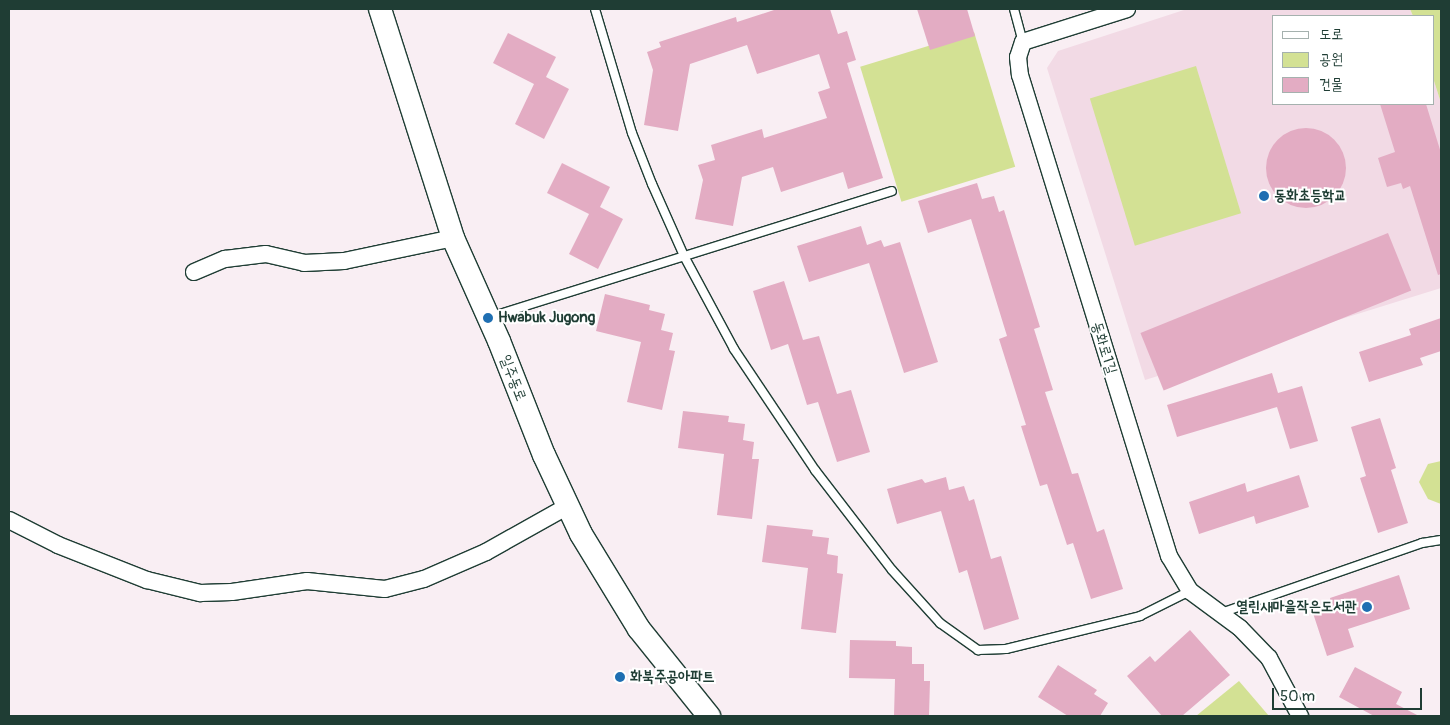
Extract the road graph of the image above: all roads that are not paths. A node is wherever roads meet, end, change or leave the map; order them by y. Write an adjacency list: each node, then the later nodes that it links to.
1 (380, 9): 7 (main road, 일주동로)
2 (595, 9): 8 (lane)
3 (1014, 9): 5 (lane)
4 (1127, 9): 5 (street)
5 (1023, 42): 14 (street, 동화로1길)
6 (892, 191): 8 (lane)
7 (454, 238): 9 (street); 10 (main road, 일주동로)
8 (684, 256): 10 (lane); 14 (lane)
9 (194, 272)
10 (488, 317): 11 (main road, 일주동로)
11 (568, 506): 12 (street); 16 (main road, 일주동로)
12 (9, 520)
13 (1441, 540): 15 (lane)
14 (1190, 591): 15 (street, 동화로1길)
15 (1220, 613): 17 (street, 동화로1길)
16 (709, 716)
17 (1300, 716)

